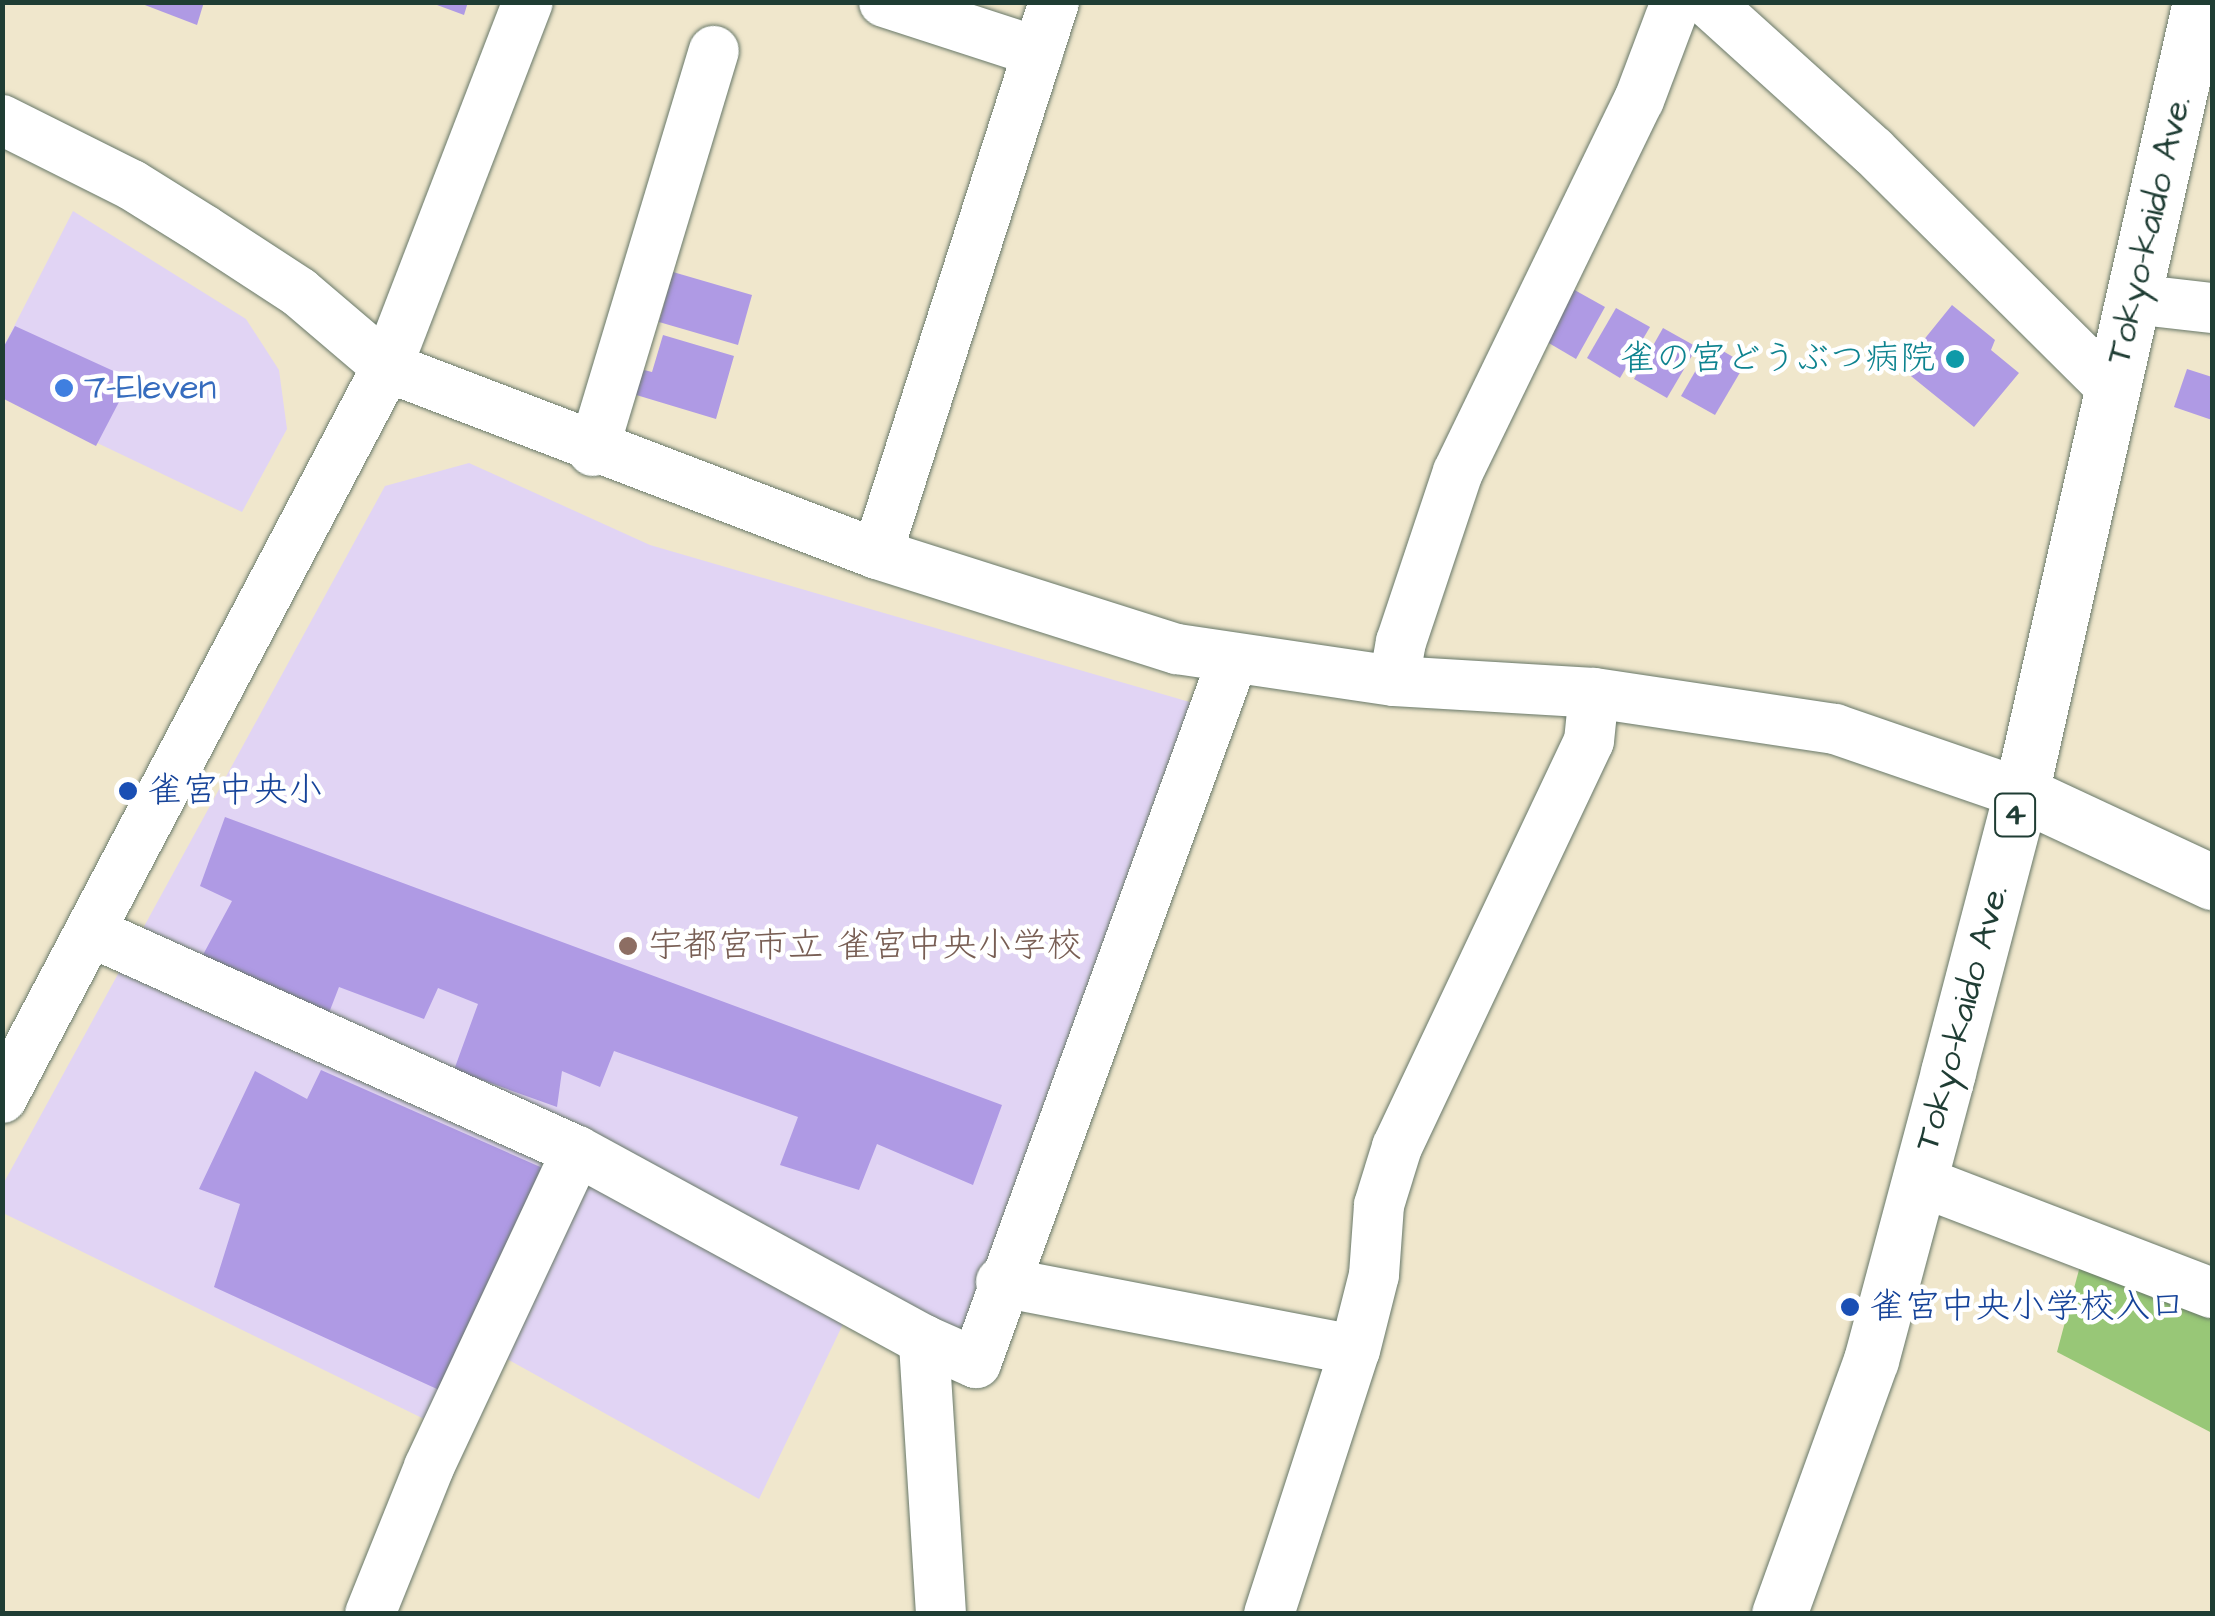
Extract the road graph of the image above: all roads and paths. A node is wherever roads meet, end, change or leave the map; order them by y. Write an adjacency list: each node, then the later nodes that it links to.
1 (528, 2): 12 (street)
2 (884, 2): 8 (street)
3 (1054, 2): 8 (street)
4 (1676, 2): 17 (street)
5 (1708, 2): 13 (street)
6 (2200, 2): 10 (main road, Tokyo-kaido Ave. / 4)
7 (714, 50): 14 (street)
8 (1038, 52): 15 (street)
9 (2, 120): 12 (street)
10 (2133, 299): 11 (street); 13 (main road, Tokyo-kaido Ave. / 4)
11 (2212, 308)
12 (387, 367): 14 (street); 21 (street)
13 (2112, 390): 19 (main road, Tokyo-kaido Ave. / 4)
14 (593, 451): 15 (street)
15 (877, 554): 16 (street)
16 (1232, 658): 17 (street); 25 (street)
17 (1394, 680): 18 (street)
18 (1594, 693): 19 (street); 28 (street)
19 (2021, 793): 20 (main road); 24 (main road, Tokyo-kaido Ave. / 4)
20 (2212, 882)
21 (90, 932): 22 (street); 23 (street)
22 (2, 1098)
23 (577, 1151): 27 (street); 29 (street)
24 (1920, 1181): 26 (street); 32 (main road, Tokyo-kaido Ave. / 4)
25 (1002, 1282): 27 (street); 28 (street)
26 (2212, 1293)
27 (924, 1340): 30 (street)
28 (1355, 1350): 31 (street)
29 (370, 1614)
30 (941, 1614)
31 (1270, 1614)
32 (1779, 1614)

